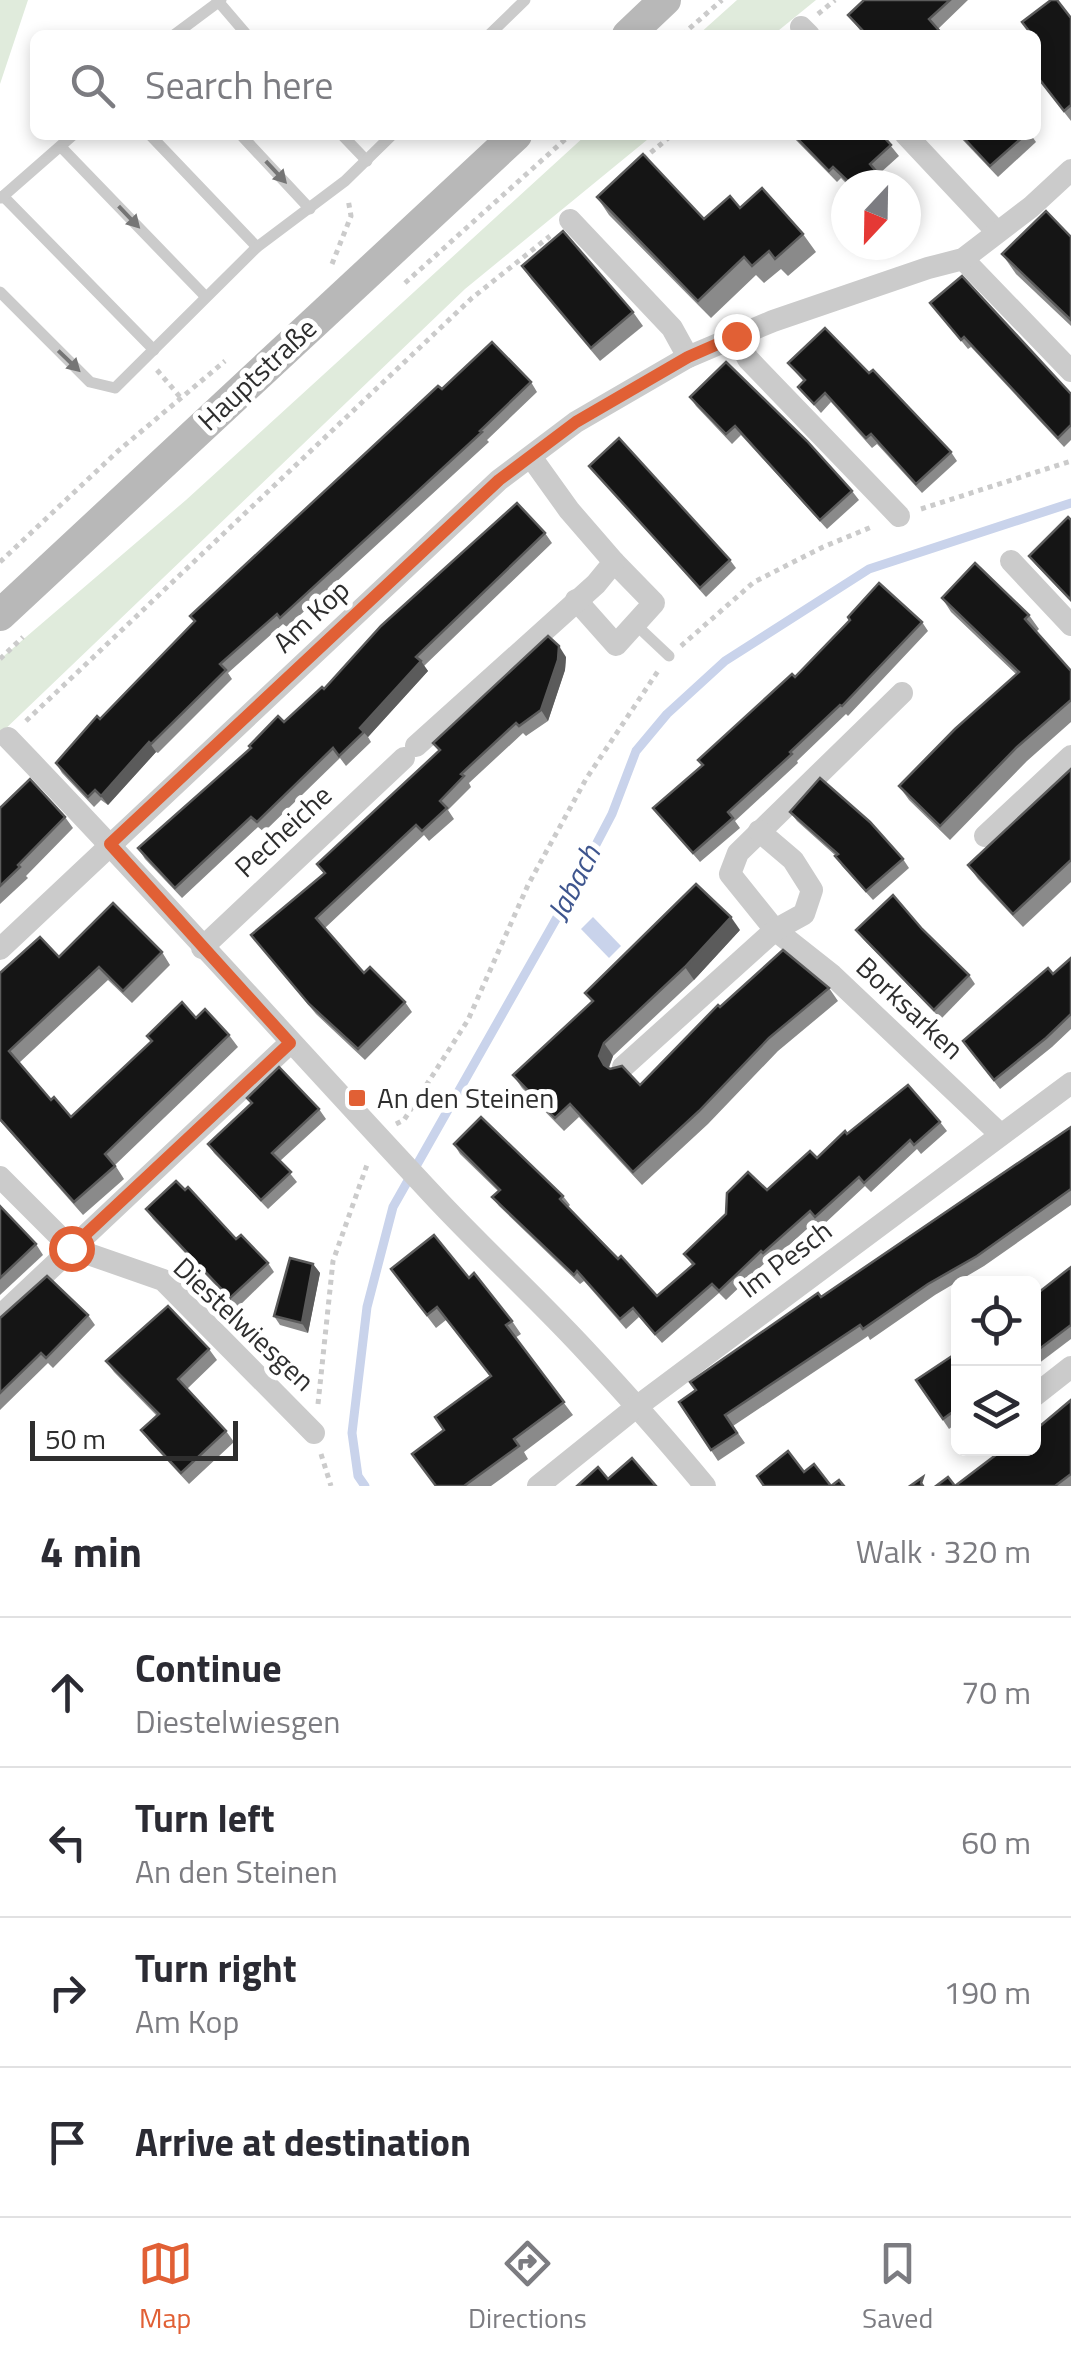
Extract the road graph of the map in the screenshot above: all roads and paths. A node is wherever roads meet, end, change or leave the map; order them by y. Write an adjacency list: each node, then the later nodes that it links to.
1 (525, 0): 7 (lane)
2 (665, 0): 8 (main road)
3 (722, 0): 9 (path)
4 (218, 1): 5 (lane); 6 (lane)
5 (180, 30)
6 (244, 30)
7 (494, 30)
8 (633, 30)
9 (688, 30)
10 (68, 140): 18 (lane)
11 (155, 140): 27 (lane)
12 (247, 140): 24 (lane, one-way to 24)
13 (347, 140): 20 (lane)
14 (387, 140): 20 (lane)
15 (511, 140): 45 (main road, Hauptstraße)
16 (666, 140): 19 (path)
17 (911, 140): 26 (street)
18 (61, 147): 23 (lane); 31 (lane, one-way to 31)
19 (642, 159)
20 (367, 162): 22 (lane)
21 (1071, 170): 26 (street, Am Kop)
22 (345, 181): 24 (lane); 29 (path)
23 (2, 198): 33 (lane)
24 (310, 208): 27 (lane)
25 (570, 220): 34 (street); 50 (path)
26 (997, 232): 28 (street, Am Kop)
27 (257, 247): 31 (lane)
28 (963, 259): 32 (street, Am Kop); 36 (street)
29 (327, 276)
30 (0, 292): 33 (lane, one-way to 33)
31 (205, 296): 33 (lane)
32 (736, 336): 34 (street, Am Kop); 40 (street)
33 (150, 354): 37 (path)
34 (688, 357): 38 (street, Am Kop)
35 (225, 361): 37 (path)
36 (1071, 372)
37 (181, 398): 42 (path)
38 (530, 457): 43 (street); 54 (street, Am Kop)
39 (1071, 461): 40 (path)
40 (899, 516): 48 (path)
41 (1011, 561): 47 (street)
42 (0, 562)
43 (614, 562): 44 (street, Pecheiche); 46 (street)
44 (576, 600): 46 (street); 56 (street, Pecheiche)
45 (0, 615)
46 (635, 624): 48 (lane)
47 (1071, 626)
48 (669, 656): 62 (path)
49 (902, 693): 52 (street, Borksarken)
50 (8, 738): 54 (street)
51 (1071, 756): 53 (street)
52 (759, 832): 55 (street, Borksarken); 55 (street)
53 (985, 836)
54 (110, 844): 56 (street); 57 (street, Am Kop)
55 (775, 930): 59 (street); 61 (street, Borksarken)
56 (202, 948): 58 (street)
57 (0, 949)
58 (290, 1043): 62 (street); 64 (street)
59 (623, 1067)
60 (1071, 1083): 61 (street, Im Pesch)
61 (1000, 1134): 68 (street, Im Pesch)
62 (384, 1140): 68 (street); 69 (path)
63 (0, 1177): 64 (street, Diestelwiesgen)
64 (71, 1248): 65 (street); 69 (street, Diestelwiesgen)
65 (0, 1316)
66 (1071, 1367): 67 (street)
67 (1041, 1391)
68 (636, 1408): 71 (street, Im Pesch); 72 (street)
69 (314, 1433): 70 (path)
70 (331, 1486)
71 (538, 1486)
72 (706, 1486)

